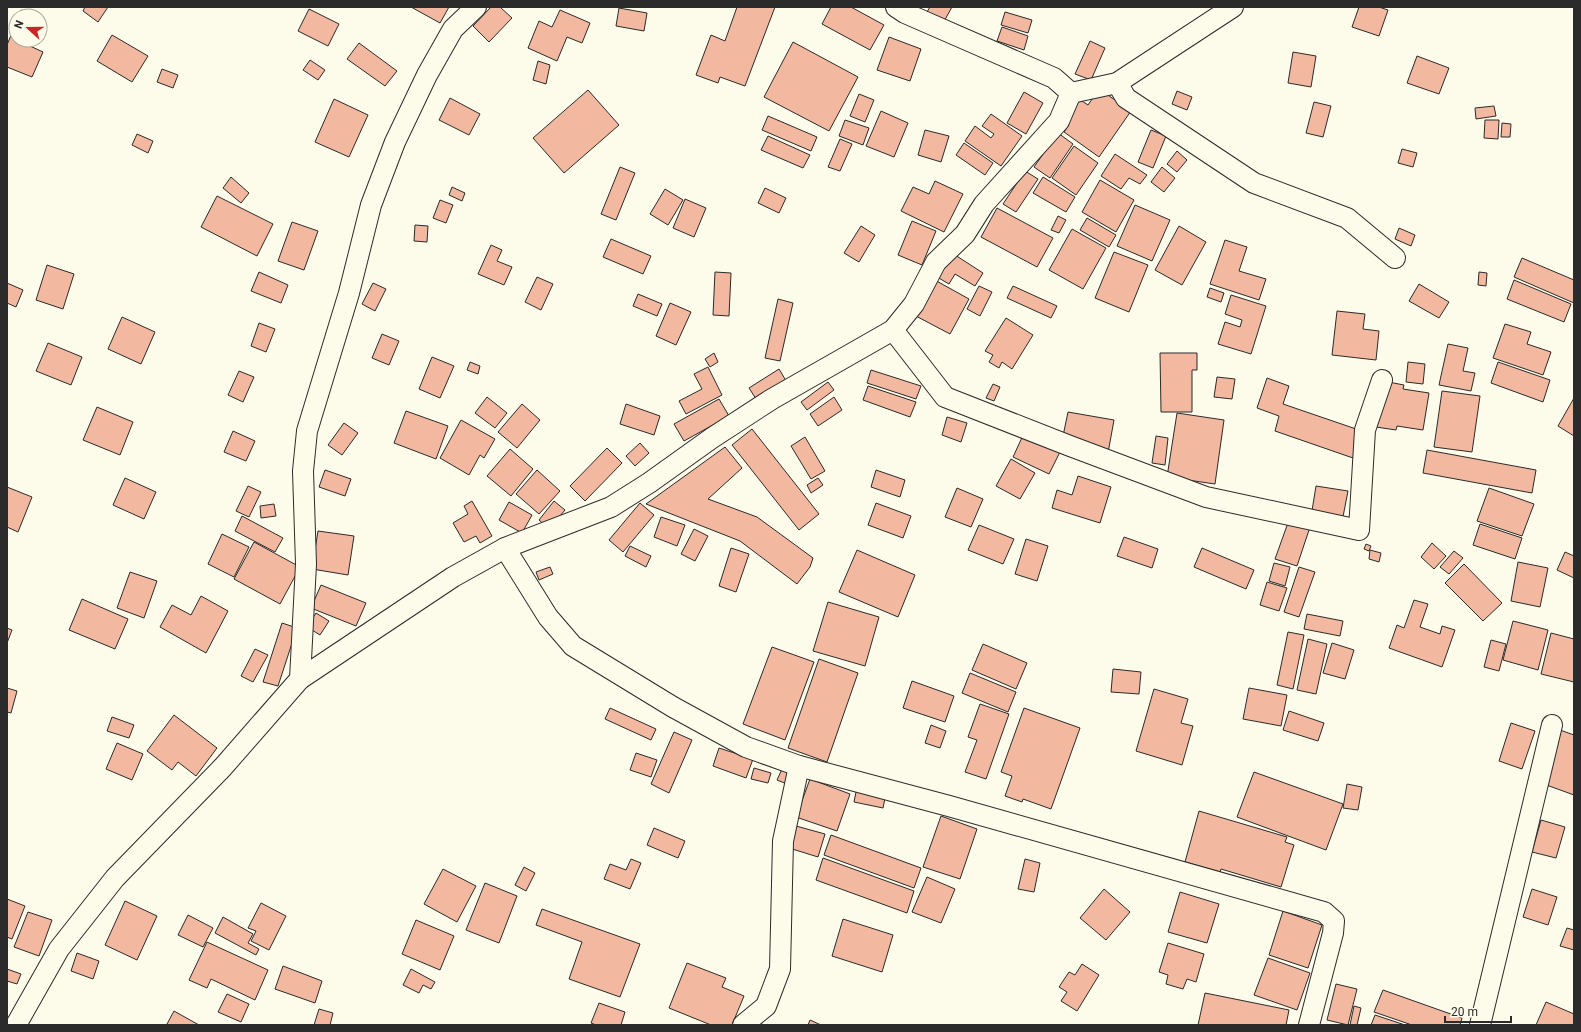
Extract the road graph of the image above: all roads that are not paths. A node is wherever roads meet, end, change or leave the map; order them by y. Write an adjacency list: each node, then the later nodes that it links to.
1 (476, 7): 10 (street)
2 (1233, 7): 4 (street)
3 (905, 9): 5 (street)
4 (1117, 84): 5 (street); 6 (street)
5 (1071, 94): 7 (street)
6 (1395, 258)
7 (893, 330): 8 (street); 9 (street)
8 (1382, 380)
9 (505, 548): 10 (street); 12 (street)
10 (300, 679): 13 (street)
11 (1552, 725): 16 (street)
12 (799, 766): 14 (street); 15 (street)
13 (16, 1025)
14 (744, 1025)
15 (1309, 1025)
16 (1480, 1025)

